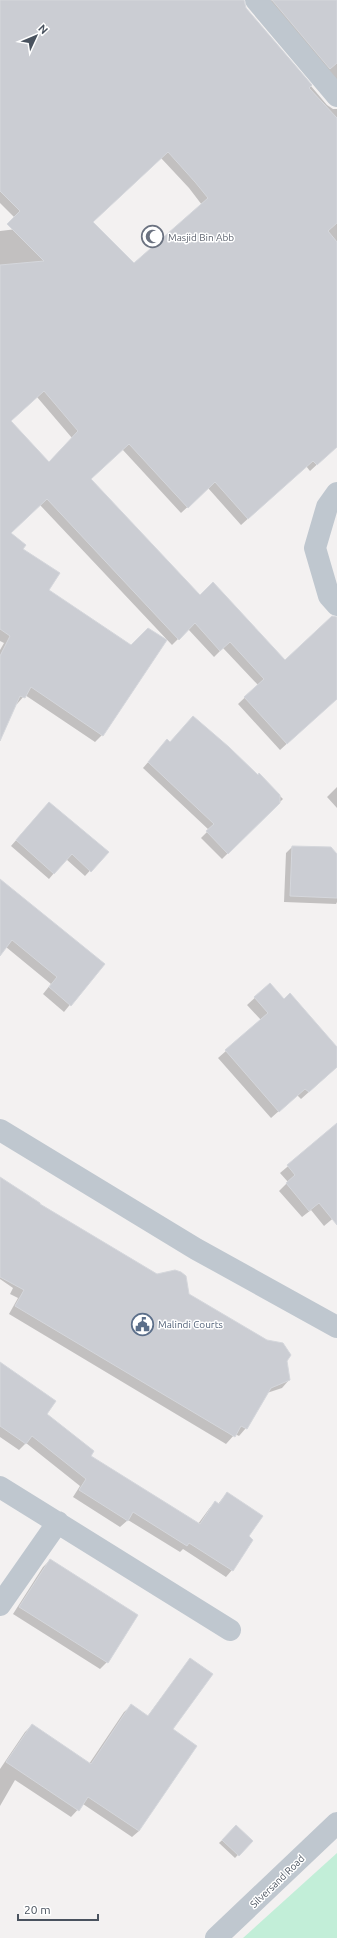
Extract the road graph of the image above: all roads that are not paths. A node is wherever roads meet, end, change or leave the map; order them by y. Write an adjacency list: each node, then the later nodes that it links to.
1 (256, 0): 2 (street)
2 (337, 96)
3 (337, 493): 4 (street)
4 (337, 605)
5 (0, 1130): 6 (street)
6 (337, 1327)
7 (0, 1487): 8 (street)
8 (58, 1522): 9 (street); 10 (street)
9 (0, 1605)
10 (230, 1630)
11 (337, 1823): 12 (street, Silversand Road)
12 (216, 1938)

